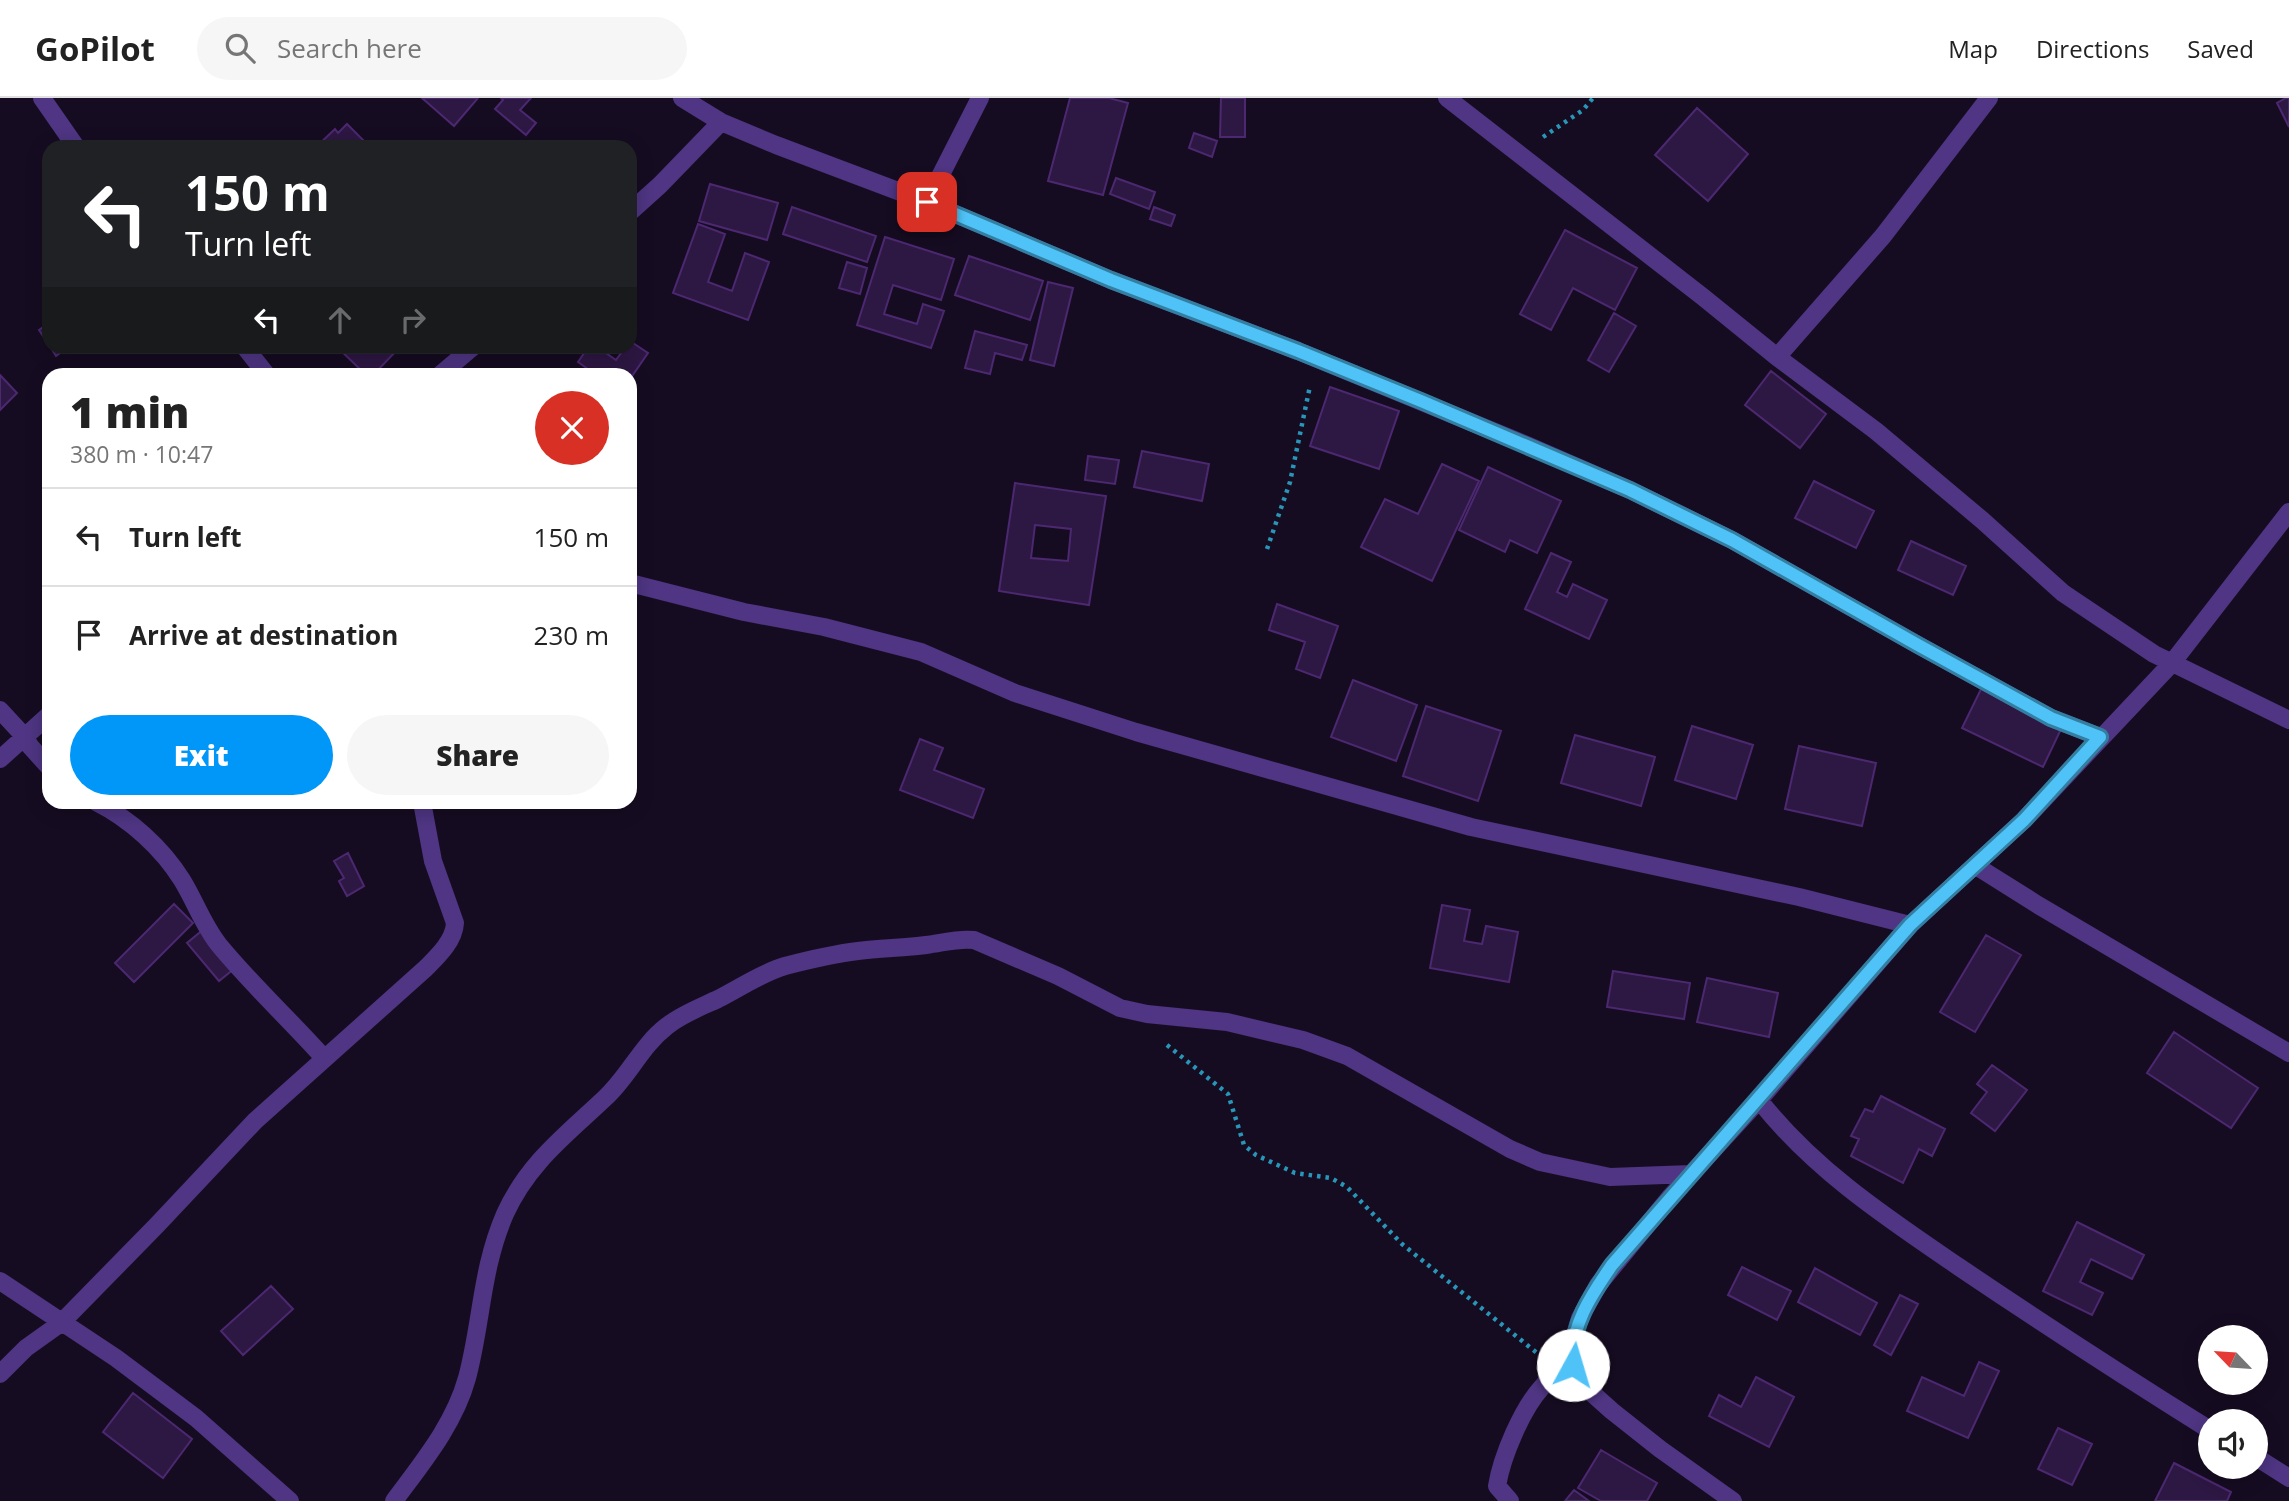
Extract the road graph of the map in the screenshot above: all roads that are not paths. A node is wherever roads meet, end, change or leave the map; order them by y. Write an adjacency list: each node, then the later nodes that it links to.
1 (42, 98): 7 (street)
2 (681, 98): 6 (street)
3 (980, 98): 8 (street)
4 (1447, 98): 12 (street)
5 (1989, 98): 12 (street)
6 (721, 122): 8 (street); 9 (street)
7 (71, 140)
8 (927, 202): 22 (street)
9 (637, 206)
10 (250, 354): 13 (street)
11 (465, 354): 14 (street)
12 (1777, 356): 17 (street)
13 (261, 368)
14 (448, 368)
15 (2289, 512): 17 (street)
16 (637, 585): 28 (street)
17 (2172, 663): 19 (street); 22 (street)
18 (0, 710): 21 (street)
19 (2289, 720)
20 (42, 721): 21 (street)
21 (24, 736): 23 (street); 24 (street)
22 (2100, 737): 27 (street)
23 (0, 759)
24 (42, 759)
25 (109, 809): 30 (street)
26 (423, 809): 30 (street)
27 (1976, 866): 28 (street); 29 (street)
28 (1910, 925): 31 (street)
29 (2289, 1053)
30 (324, 1058): 34 (street)
31 (1759, 1100): 32 (street); 37 (street)
32 (1691, 1174): 35 (street); 41 (street)
33 (0, 1281): 34 (street)
34 (61, 1323): 36 (street); 40 (street)
35 (1565, 1368): 42 (street); 43 (street)
36 (0, 1374)
37 (2198, 1422)
38 (2268, 1465): 39 (street)
39 (2289, 1478)
40 (290, 1501)
41 (394, 1501)
42 (1510, 1501)
43 (1733, 1501)

